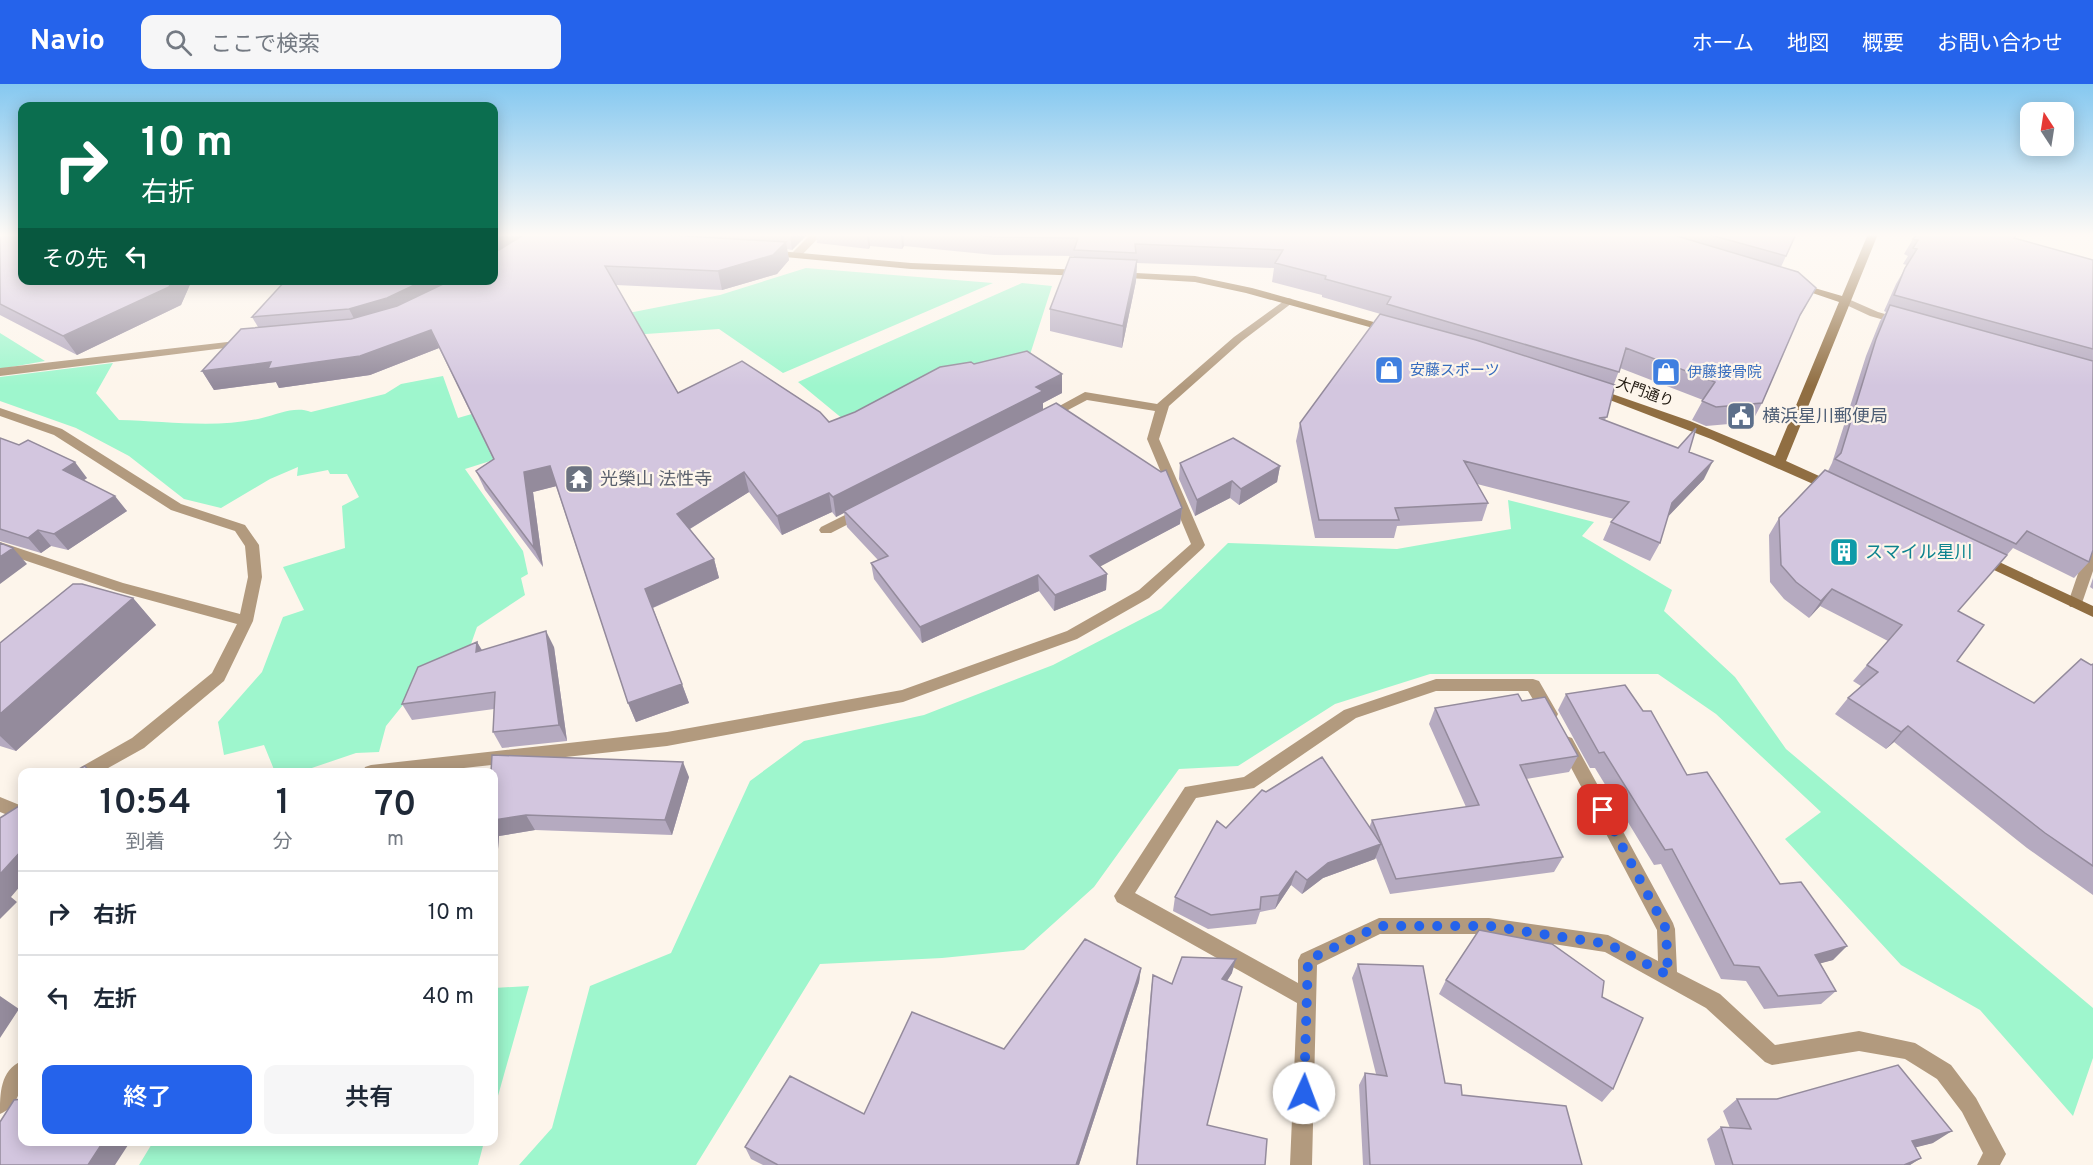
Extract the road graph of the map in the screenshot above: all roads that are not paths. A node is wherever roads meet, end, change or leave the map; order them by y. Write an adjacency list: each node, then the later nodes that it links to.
1 (1218, 284): 4 (street)
2 (1790, 284): 5 (street)
3 (1853, 284): 5 (street)
4 (1288, 301): 7 (street); 11 (street)
5 (1846, 301): 6 (street); 14 (street)
6 (1918, 326)
7 (1407, 334)
8 (262, 341): 9 (street)
9 (0, 372)
10 (1586, 389): 14 (street, 大門通り)
11 (1163, 409): 13 (street); 25 (street)
12 (0, 412): 23 (street)
13 (1033, 423)
14 (1779, 462): 15 (street, 大門通り)
15 (1843, 493)
16 (878, 503): 17 (street)
17 (826, 530)
18 (0, 547): 23 (street)
19 (2093, 550): 21 (street)
20 (1970, 553): 21 (street)
21 (2075, 603): 22 (street)
22 (2093, 612)
23 (246, 621): 24 (street)
24 (94, 768)
25 (407, 768)
26 (0, 804): 27 (street)
27 (18, 809)
28 (18, 811): 29 (street)
29 (0, 824)
30 (1668, 975): 31 (street); 31 (street); 35 (street)
31 (1307, 998): 34 (street)
32 (18, 1077): 33 (street)
33 (0, 1104)
34 (1301, 1165)
35 (1988, 1165)

